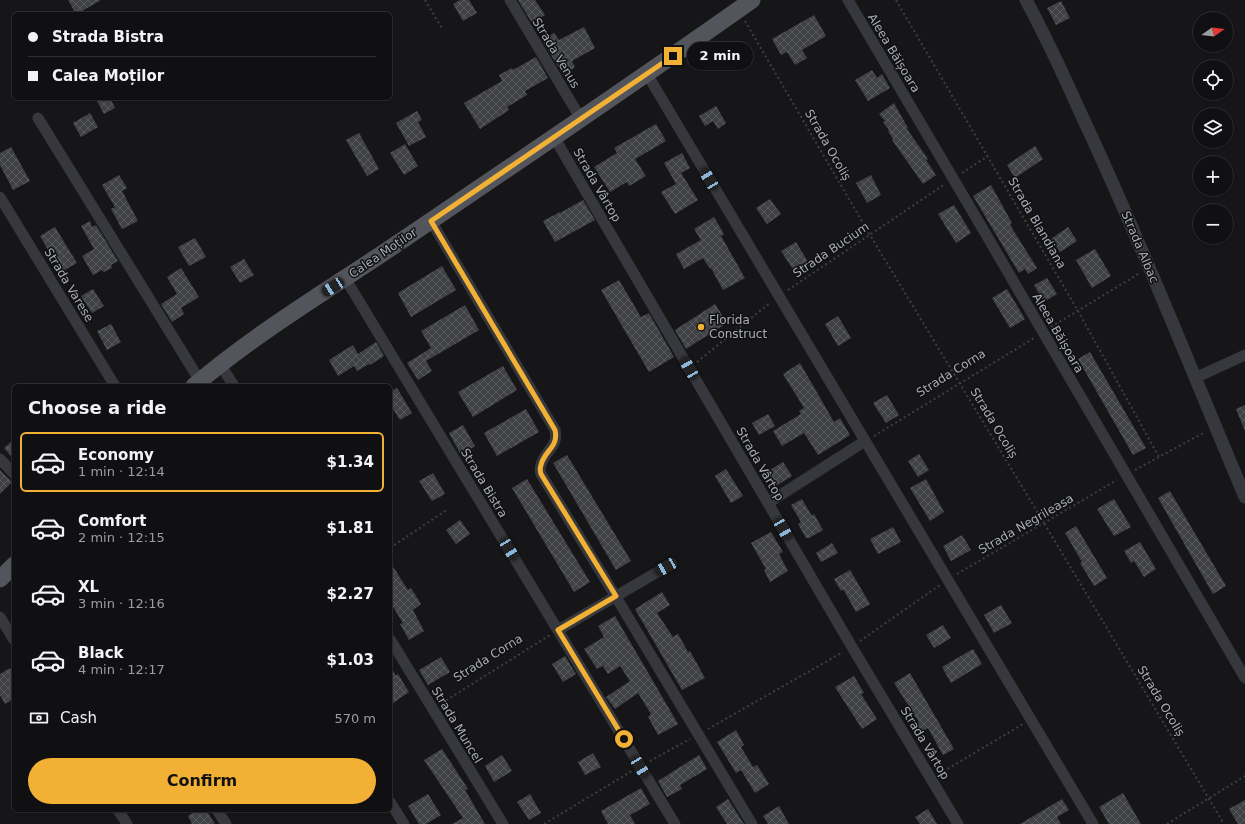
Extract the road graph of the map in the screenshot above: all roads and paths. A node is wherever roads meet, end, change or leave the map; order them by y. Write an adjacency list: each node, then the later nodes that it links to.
1 (425, 0): 8 (path)
2 (510, 0): 11 (street, Strada Venus)
3 (752, 0): 7 (main road, Calea Moților)
4 (848, 0): 14 (street, Aleea Băișoara)
5 (896, 0): 13 (path, Strada Blandiana)
6 (1026, 0): 18 (street, Strada Albac)
7 (738, 10): 9 (main road, Calea Moților); 17 (path, Strada Ocoliș)
8 (443, 30)
9 (647, 74): 11 (main road, Calea Moților); 20 (street)
10 (38, 118): 28 (street)
11 (581, 119): 12 (main road, Calea Moților)
12 (554, 137): 16 (main road, Calea Moților); 25 (street, Strada Vârtop)
13 (988, 156): 14 (path, Strada Bucium); 21 (path, Strada Blandiana)
14 (954, 178): 17 (path, Strada Bucium); 22 (street, Aleea Băișoara)
15 (0, 197): 27 (street, Strada Varese)
16 (431, 221): 19 (main road, Calea Moților); 46 (street)
17 (870, 235): 20 (path, Strada Bucium); 30 (path, Strada Ocoliș)
18 (1149, 267): 21 (path, Strada Corna); 26 (street, Strada Albac)
19 (346, 278): 24 (main road, Calea Moților); 48 (street, Strada Bistra)
20 (779, 296): 25 (path, Strada Bucium); 32 (street)
21 (1078, 311): 22 (path, Strada Corna); 33 (path, Strada Blandiana)
22 (1043, 332): 30 (path, Strada Corna); 36 (street, Aleea Băișoara)
23 (1245, 355): 26 (street)
24 (220, 364): 28 (main road, Calea Moților); 29 (street)
25 (689, 368): 38 (street, Strada Vârtop)
26 (1195, 378): 31 (street, Strada Albac)
27 (114, 384)
28 (197, 384)
29 (233, 384)
30 (959, 384): 32 (path, Strada Corna); 40 (path, Strada Ocoliș)
31 (1215, 426): 33 (path, Strada Negrileasa); 37 (street, Strada Albac)
32 (865, 441): 38 (street); 45 (street)
33 (1159, 457): 36 (path, Strada Negrileasa)
34 (0, 459): 35 (street)
35 (12, 472)
36 (1125, 476): 40 (path, Strada Negrileasa); 52 (street, Aleea Băișoara)
37 (1245, 497)
38 (768, 503): 51 (street, Strada Vârtop)
39 (448, 509): 41 (path)
40 (1044, 523): 45 (path, Strada Negrileasa); 57 (path, Strada Ocoliș)
41 (392, 547)
42 (12, 567): 44 (main road)
43 (666, 567): 46 (street)
44 (1, 577)
45 (948, 580): 51 (path, Strada Negrileasa); 54 (street)
46 (616, 596): 48 (street); 66 (street)
47 (0, 617): 49 (street)
48 (558, 630): 53 (path, Strada Corna); 65 (street, Strada Bistra)
49 (12, 637)
50 (392, 642): 53 (street, Strada Muncel)
51 (852, 647): 56 (street, Strada Vârtop)
52 (1245, 678)
53 (432, 709): 64 (street, Strada Muncel)
54 (1030, 719): 56 (path); 68 (street)
55 (1245, 776): 57 (path)
56 (931, 779): 67 (street, Strada Vârtop)
57 (1208, 798): 69 (path); 70 (path, Strada Ocoliș)
58 (392, 805): 63 (street)
59 (119, 812): 61 (street)
60 (218, 812): 62 (street)
61 (127, 824)
62 (226, 824)
63 (404, 824)
64 (503, 824)
65 (675, 824)
66 (752, 824)
67 (958, 824)
68 (1093, 824)
69 (1167, 824)
70 (1224, 824)

